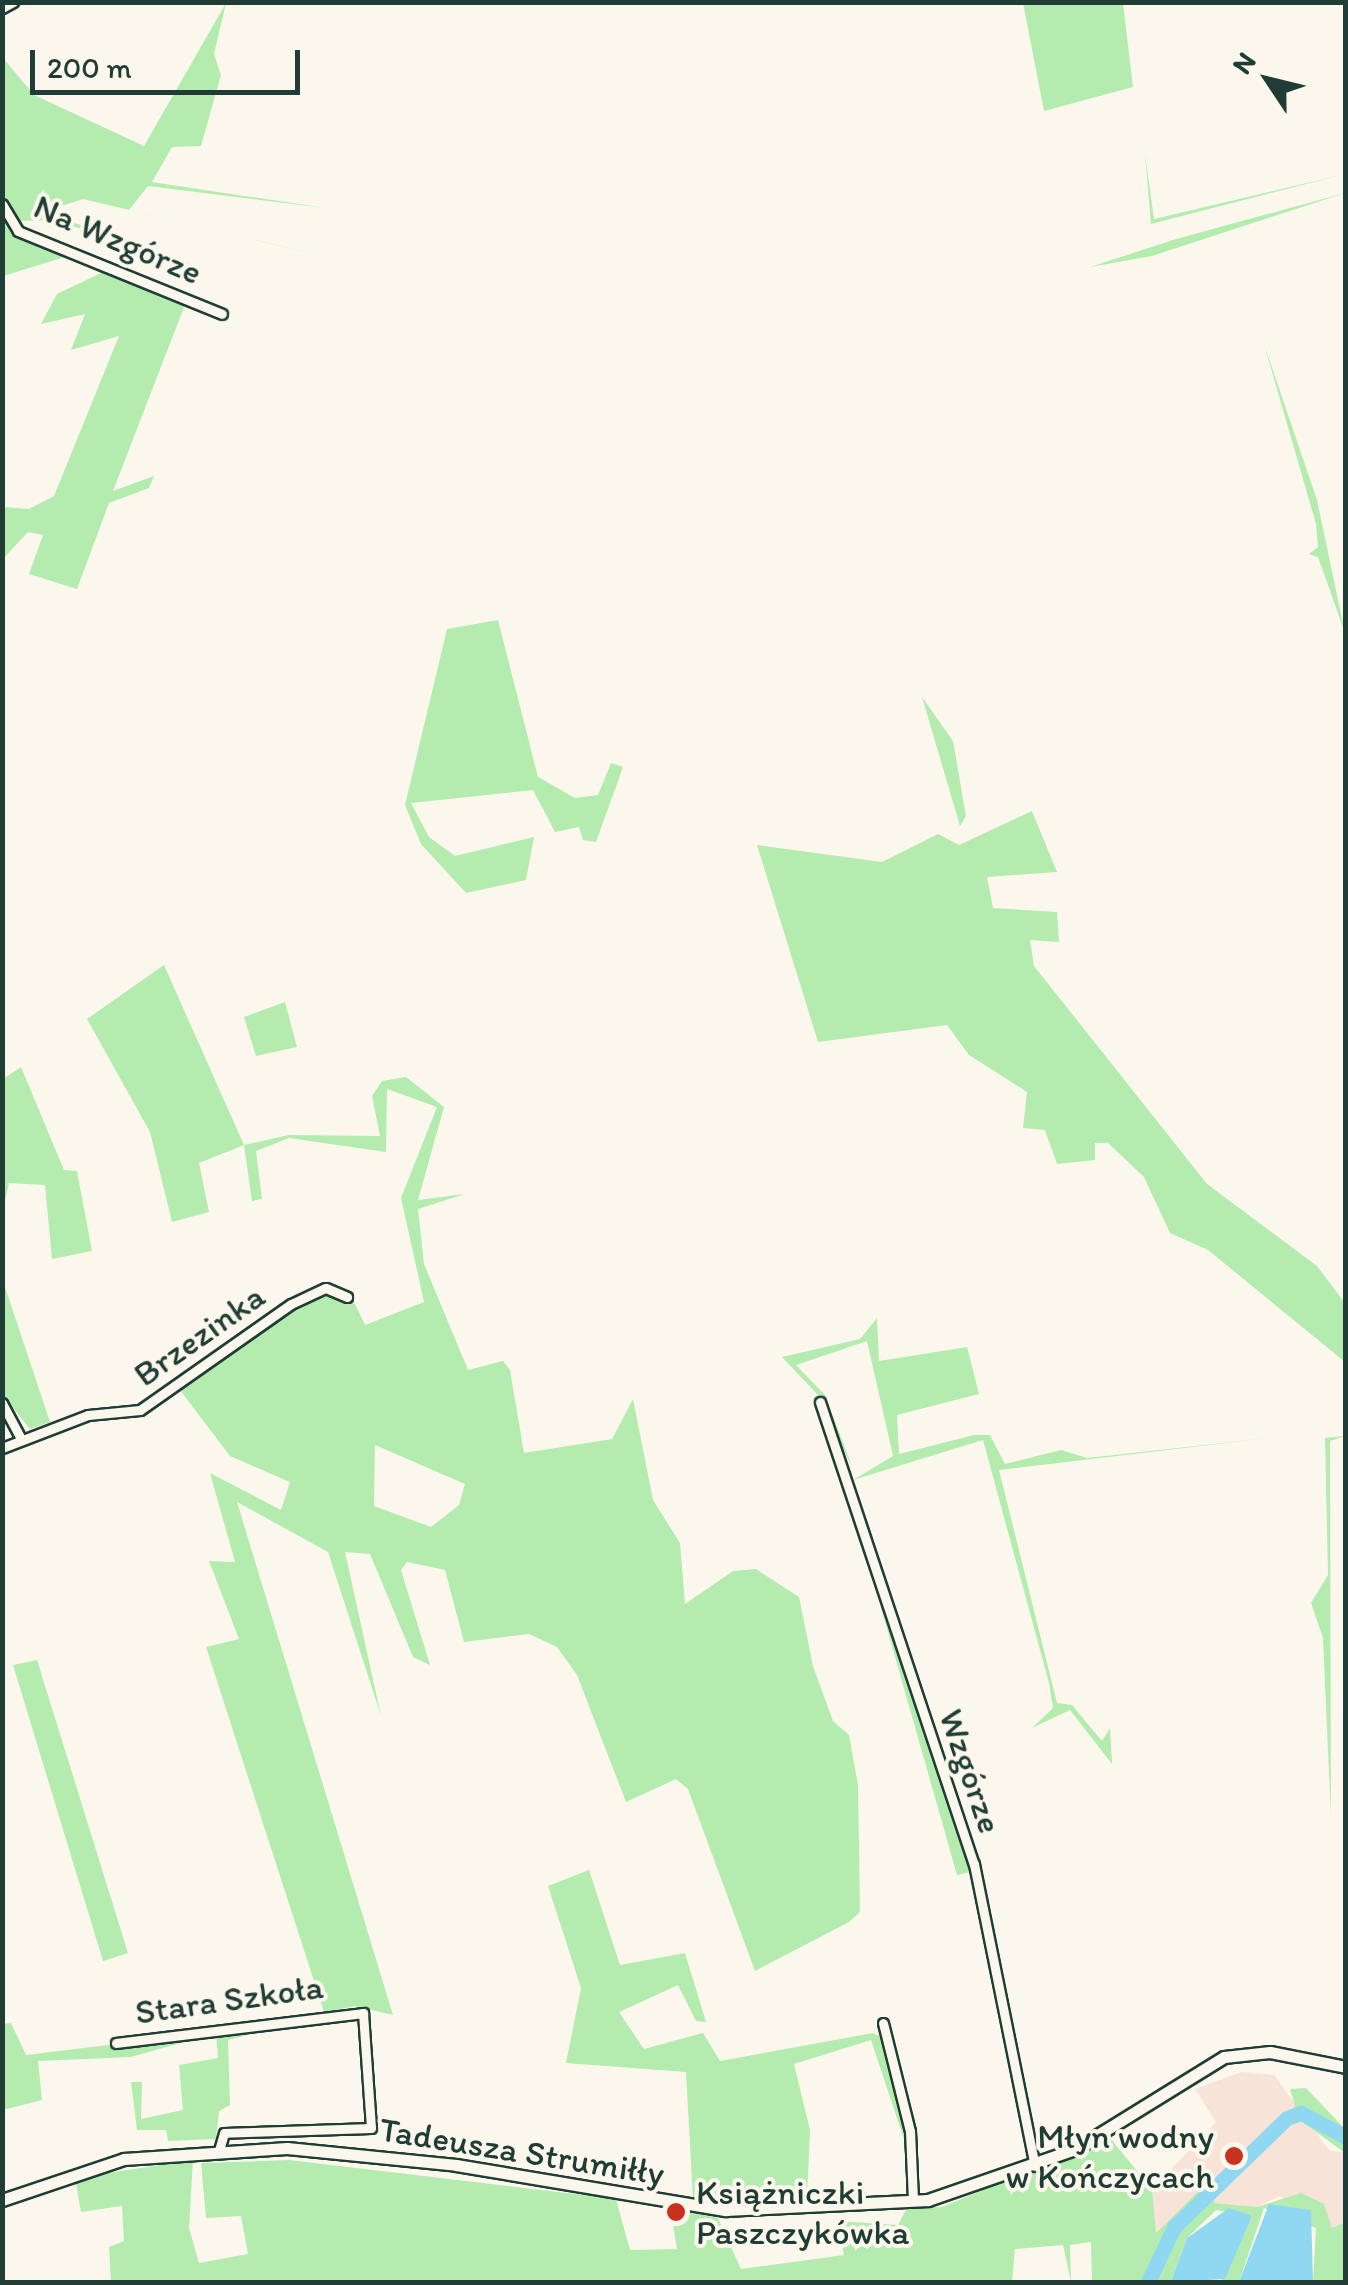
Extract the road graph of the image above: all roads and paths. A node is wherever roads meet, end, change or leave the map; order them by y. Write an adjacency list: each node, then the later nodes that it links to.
1 (13, 2): 2 (street)
2 (2, 8)
3 (2, 204): 4 (street, Na Wzgórze)
4 (222, 314)
5 (347, 1297): 8 (street, Brzezinka)
6 (820, 1402): 14 (street, Wzgórze)
7 (2, 1404): 8 (street)
8 (21, 1438): 9 (street, Brzezinka)
9 (2, 1448)
10 (883, 2023): 16 (street)
11 (116, 2043): 13 (street, Stara Szkoła)
12 (1346, 2067): 14 (street, Tadeusza Strumiłły)
13 (219, 2151): 15 (street, Tadeusza Strumiłły); 16 (street, Tadeusza Strumiłły)
14 (1035, 2166): 16 (street, Tadeusza Strumiłły)
15 (2, 2200)
16 (913, 2200)

